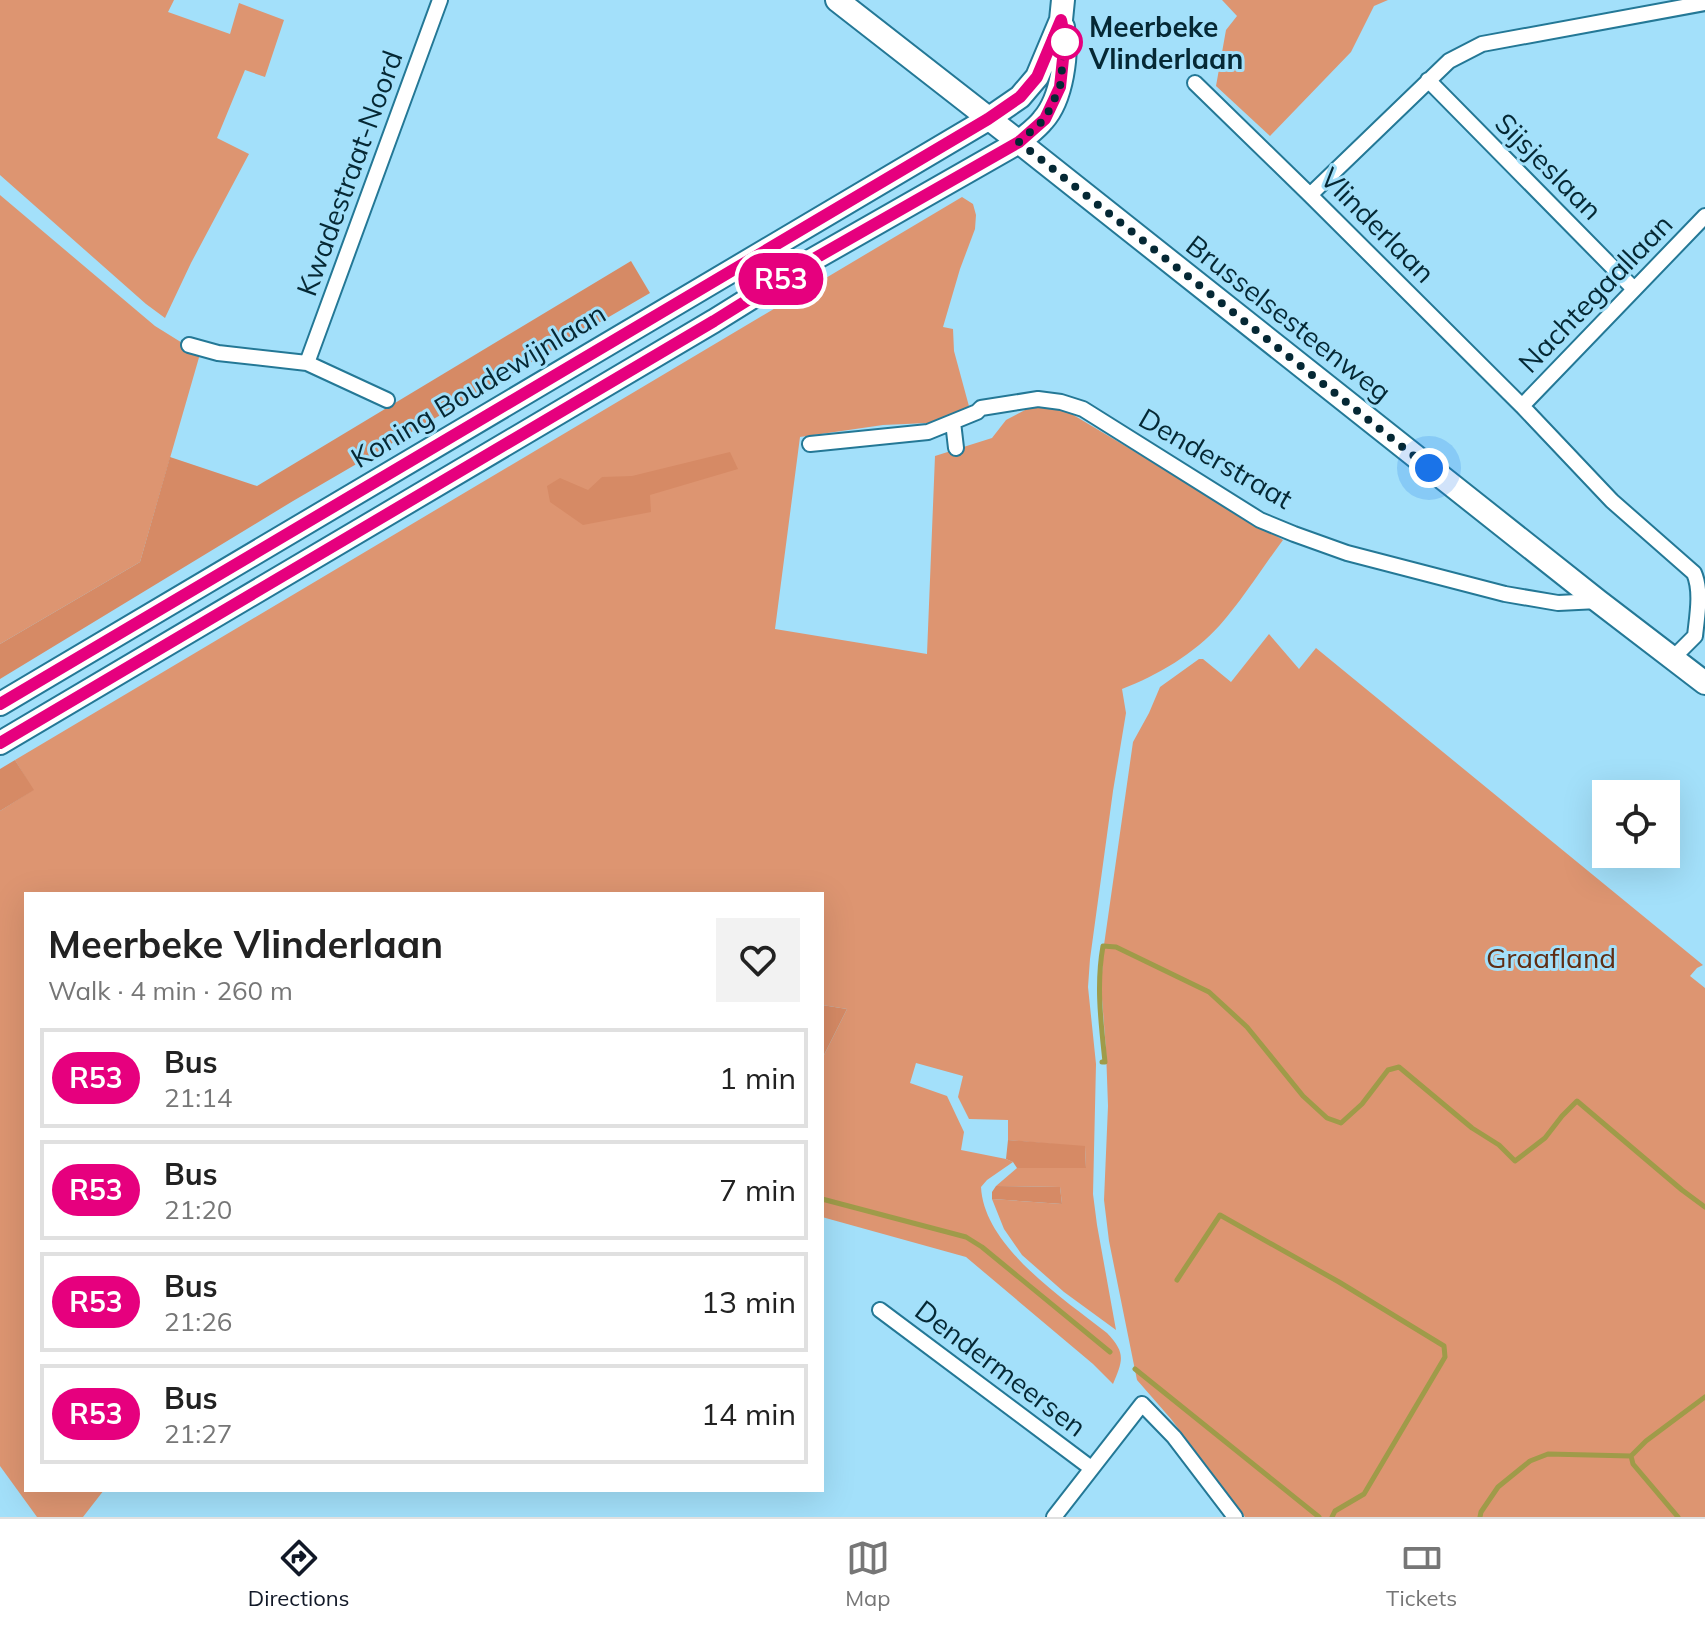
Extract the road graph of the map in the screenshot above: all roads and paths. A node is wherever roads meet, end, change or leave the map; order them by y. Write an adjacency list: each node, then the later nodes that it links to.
1 (440, 0): 13 (street, Kwadestraat-Noord)
2 (837, 0): 7 (main road, Brusselsesteenweg)
3 (1705, 3): 5 (street)
4 (1062, 10): 7 (main road, Koning Boudewijnlaan); 8 (main road)
5 (1428, 80): 9 (street); 11 (street, Sijsjeslaan)
6 (1195, 83): 9 (street, Vlinderlaan)
7 (988, 119): 8 (main road, Brusselsesteenweg); 23 (main road, Koning Boudewijnlaan)
8 (1019, 142): 19 (main road, Brusselsesteenweg); 24 (main road)
9 (1310, 195): 15 (street, Vlinderlaan)
10 (1705, 216): 11 (street, Nachtegaallaan)
11 (1634, 289): 15 (street, Nachtegaallaan)
12 (189, 345): 13 (street)
13 (307, 363): 14 (street)
14 (387, 400)
15 (1522, 406): 20 (street, Vlinderlaan)
16 (953, 422): 17 (street, Denderstraat); 18 (street); 19 (street, Denderstraat)
17 (810, 444)
18 (956, 448)
19 (1598, 601): 21 (main road, Brusselsesteenweg)
20 (1700, 636): 21 (street)
21 (1673, 658): 22 (main road, Brusselsesteenweg)
22 (1705, 683)
23 (0, 704)
24 (0, 743)
25 (880, 1310): 26 (street, Dendermeersen)
26 (1091, 1468): 27 (street); 28 (street)
27 (1054, 1517)
28 (1235, 1517)

